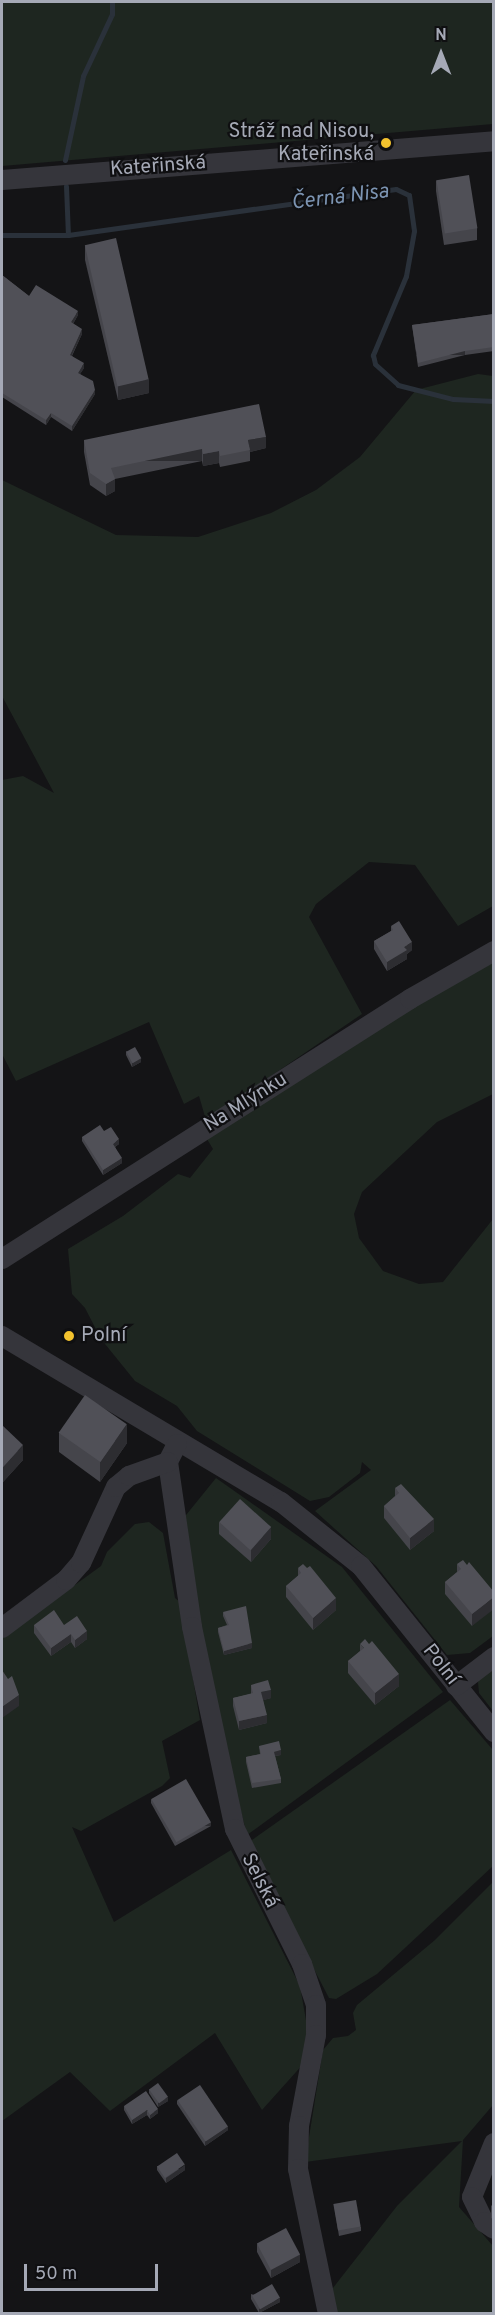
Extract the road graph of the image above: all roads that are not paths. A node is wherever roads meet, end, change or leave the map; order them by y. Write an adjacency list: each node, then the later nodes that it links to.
1 (494, 141): 2 (street, Kateřinská)
2 (2, 180)
3 (494, 951): 4 (street, Na Mlýnku)
4 (2, 1259)
5 (2, 1336): 6 (street, Polní)
6 (177, 1444): 7 (street); 10 (street, Polní)
7 (168, 1462): 8 (street); 14 (street, Selská)
8 (2, 1628)
9 (494, 1657): 10 (street)
10 (456, 1686): 11 (street, Polní)
11 (494, 1732)
12 (494, 2143): 13 (street)
13 (494, 2229)
14 (328, 2313)

